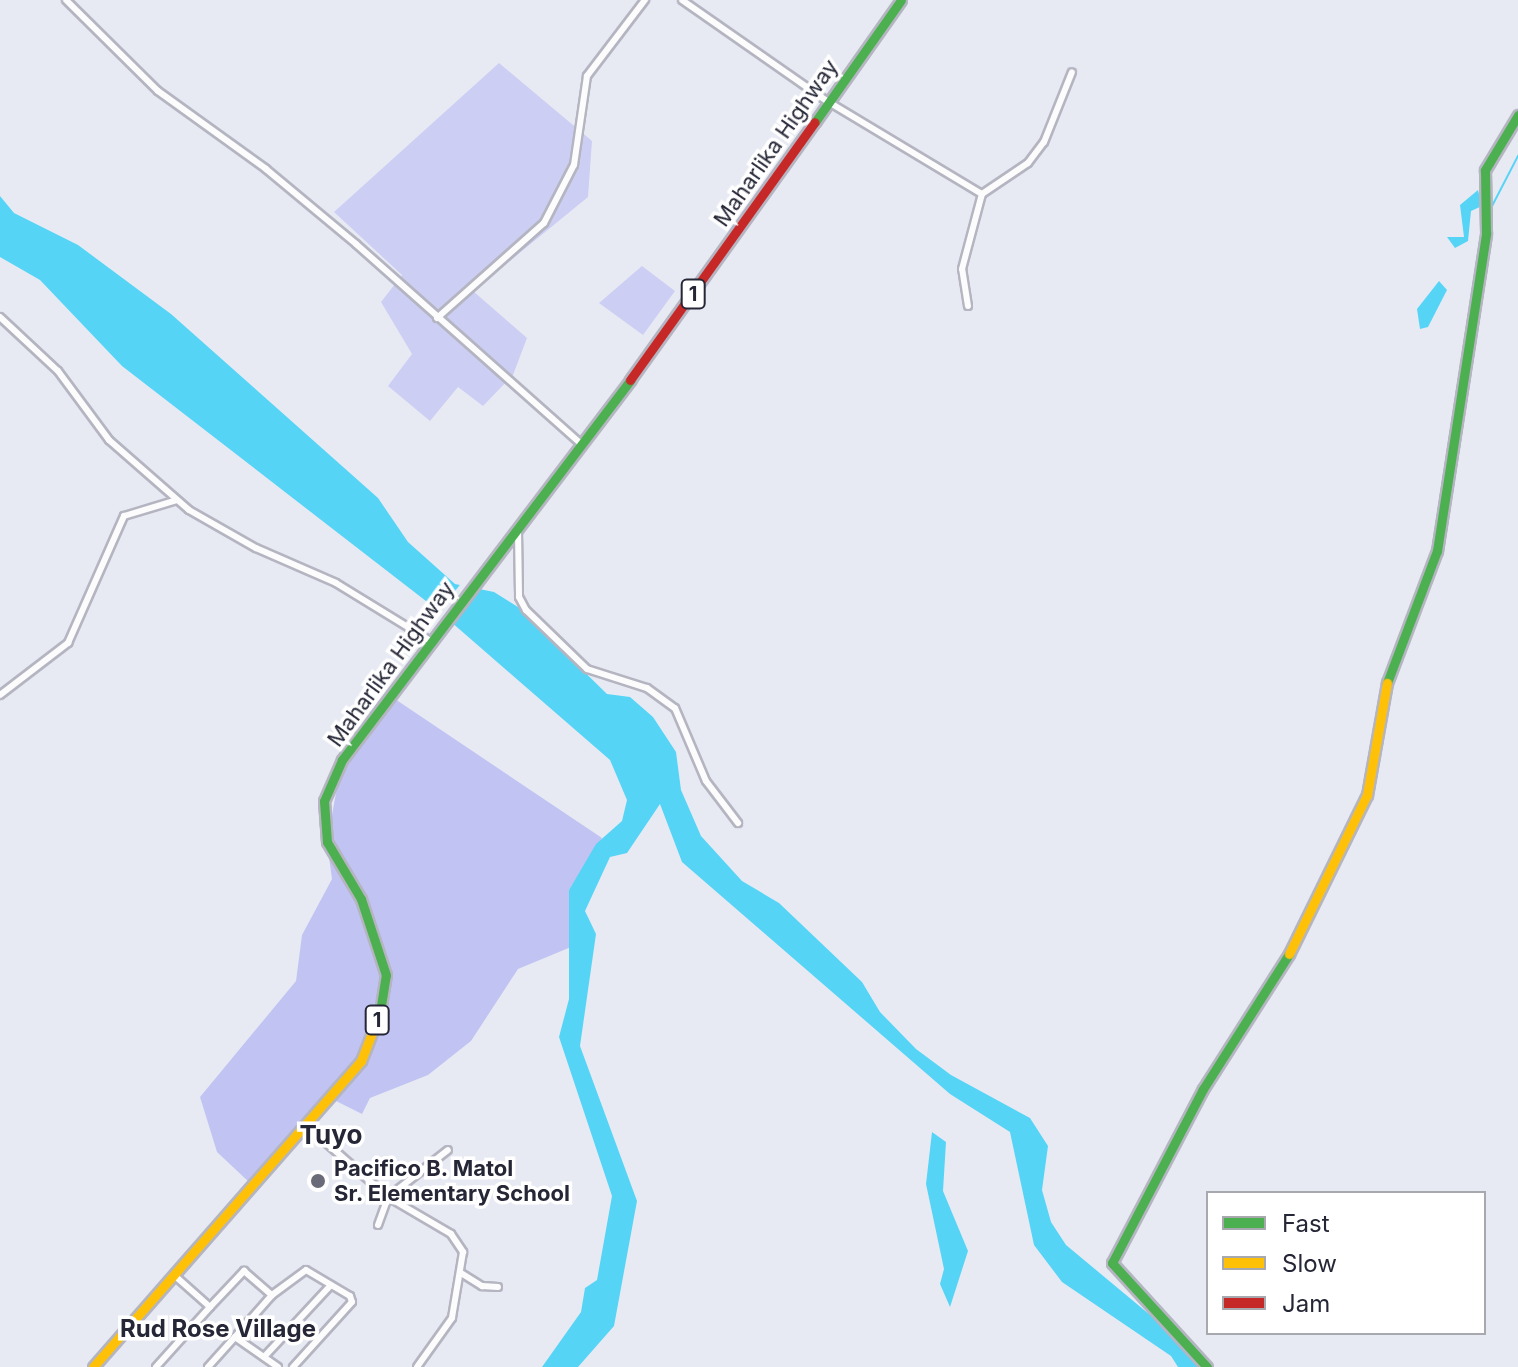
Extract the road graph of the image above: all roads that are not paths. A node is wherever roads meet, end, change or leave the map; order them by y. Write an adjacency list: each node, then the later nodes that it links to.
1 (66, 0): 11 (street)
2 (645, 0): 11 (street)
3 (682, 0): 6 (street)
4 (901, 0): 6 (main road, Maharlika Highway / 1)
5 (1072, 72): 8 (street)
6 (827, 101): 8 (street); 12 (main road, Maharlika Highway / 1)
7 (1518, 115): 36 (main road)
8 (982, 194): 9 (street)
9 (968, 306)
10 (0, 317): 13 (street)
11 (437, 318): 12 (street)
12 (580, 443): 14 (main road, Maharlika Highway / 1)
13 (177, 500): 15 (street); 16 (street)
14 (518, 523): 15 (main road, Maharlika Highway / 1); 17 (street)
15 (429, 640): 18 (main road, Maharlika Highway / 1)
16 (0, 695)
17 (738, 823)
18 (308, 1127): 20 (street); 23 (main road, Maharlika Highway / 1)
19 (448, 1150): 20 (street)
20 (388, 1197): 21 (street); 22 (street)
21 (378, 1225)
22 (461, 1273): 25 (street); 35 (street)
23 (174, 1275): 27 (street); 30 (main road, Maharlika Highway / 1)
24 (331, 1285): 26 (street); 29 (street); 34 (street)
25 (498, 1287)
26 (272, 1295): 27 (street); 28 (street)
27 (210, 1307): 31 (street)
28 (235, 1337): 29 (street); 32 (street)
29 (264, 1357): 33 (street)
30 (93, 1367)
31 (156, 1367)
32 (208, 1367)
33 (278, 1367)
34 (293, 1367)
35 (417, 1367)
36 (1207, 1367)

